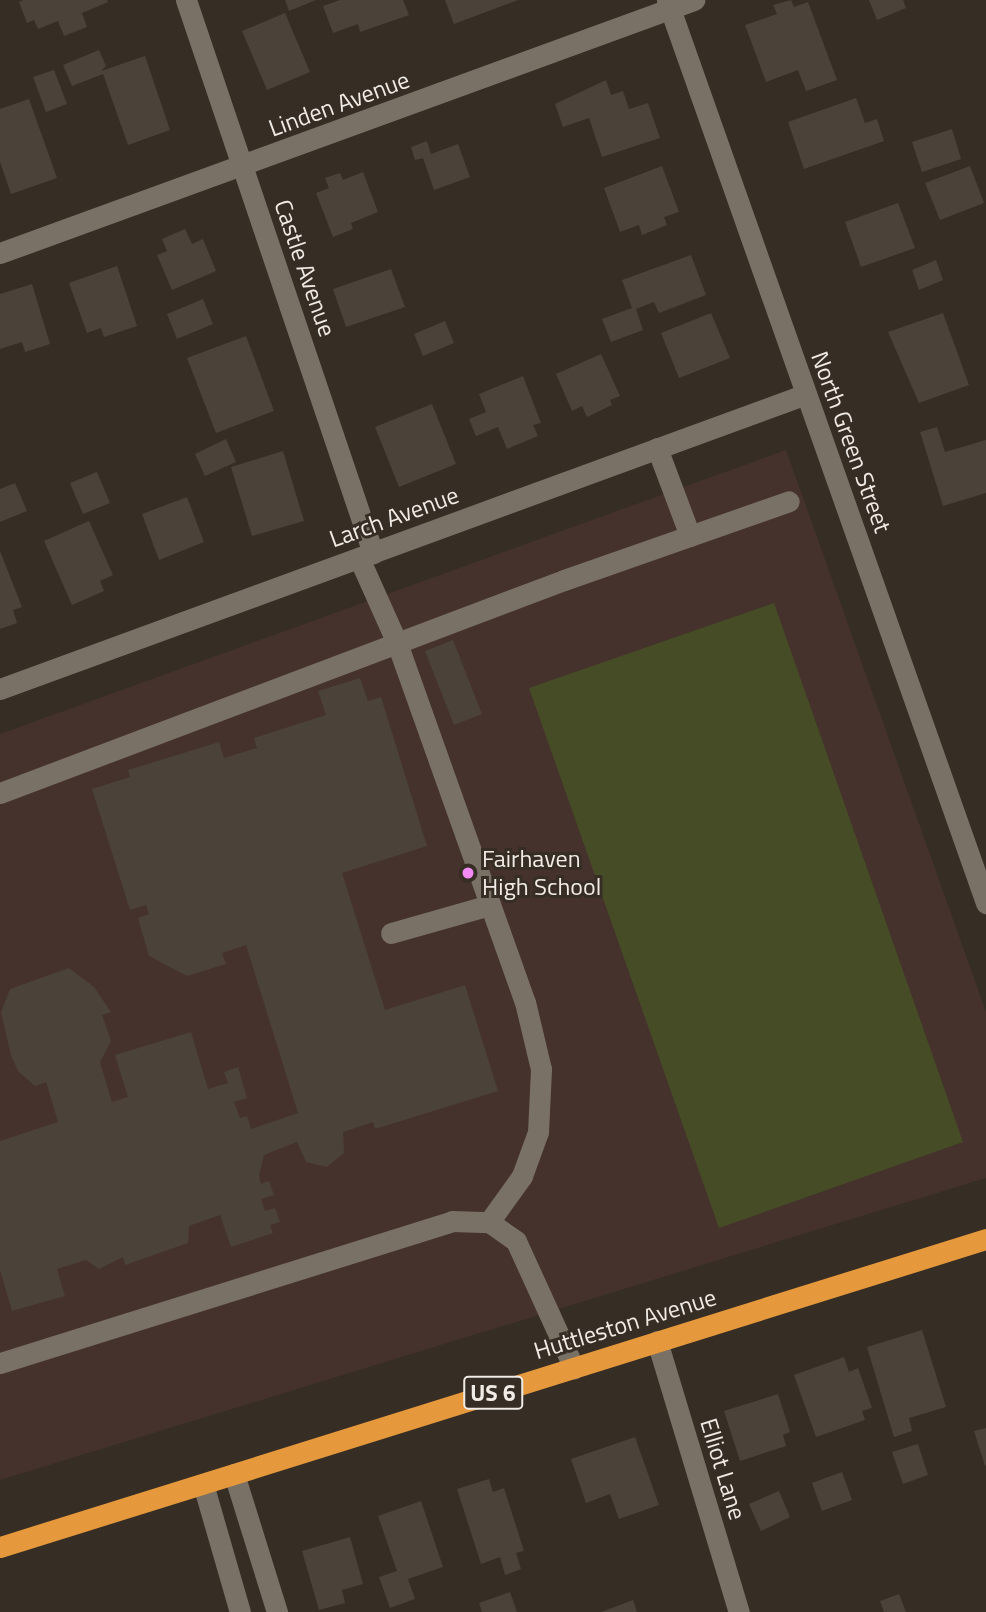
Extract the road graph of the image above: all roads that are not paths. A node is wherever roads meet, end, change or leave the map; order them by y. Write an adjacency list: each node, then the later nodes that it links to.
1 (186, 0): 4 (street, Castle Avenue)
2 (694, 0): 3 (street, Linden Avenue)
3 (668, 4): 4 (street, Linden Avenue); 6 (street, North Green Street)
4 (243, 167): 5 (street, Linden Avenue); 10 (street, Castle Avenue)
5 (0, 253)
6 (806, 394): 7 (street, Larch Avenue); 14 (street, North Green Street)
7 (657, 448): 9 (street); 10 (street, Larch Avenue)
8 (789, 501): 9 (street)
9 (690, 536): 11 (street)
10 (366, 555): 11 (street, Castle Avenue); 12 (street, Larch Avenue)
11 (397, 643): 13 (street); 15 (street, Castle Avenue)
12 (0, 689)
13 (0, 793)
14 (986, 902)
15 (490, 905): 16 (street); 17 (street, Castle Avenue)
16 (391, 933)
17 (489, 1222): 20 (street); 21 (street)
18 (986, 1239): 19 (highway, Huttleston Avenue / US 6)
19 (657, 1341): 21 (highway, Huttleston Avenue / US 6); 27 (street, Elliot Lane)
20 (0, 1363)
21 (574, 1368): 22 (highway, Huttleston Avenue / US 6)
22 (234, 1474): 23 (highway, Huttleston Avenue / US 6); 26 (street)
23 (204, 1483): 24 (highway, Huttleston Avenue / US 6); 25 (street)
24 (0, 1547)
25 (240, 1612)
26 (277, 1612)
27 (739, 1612)

